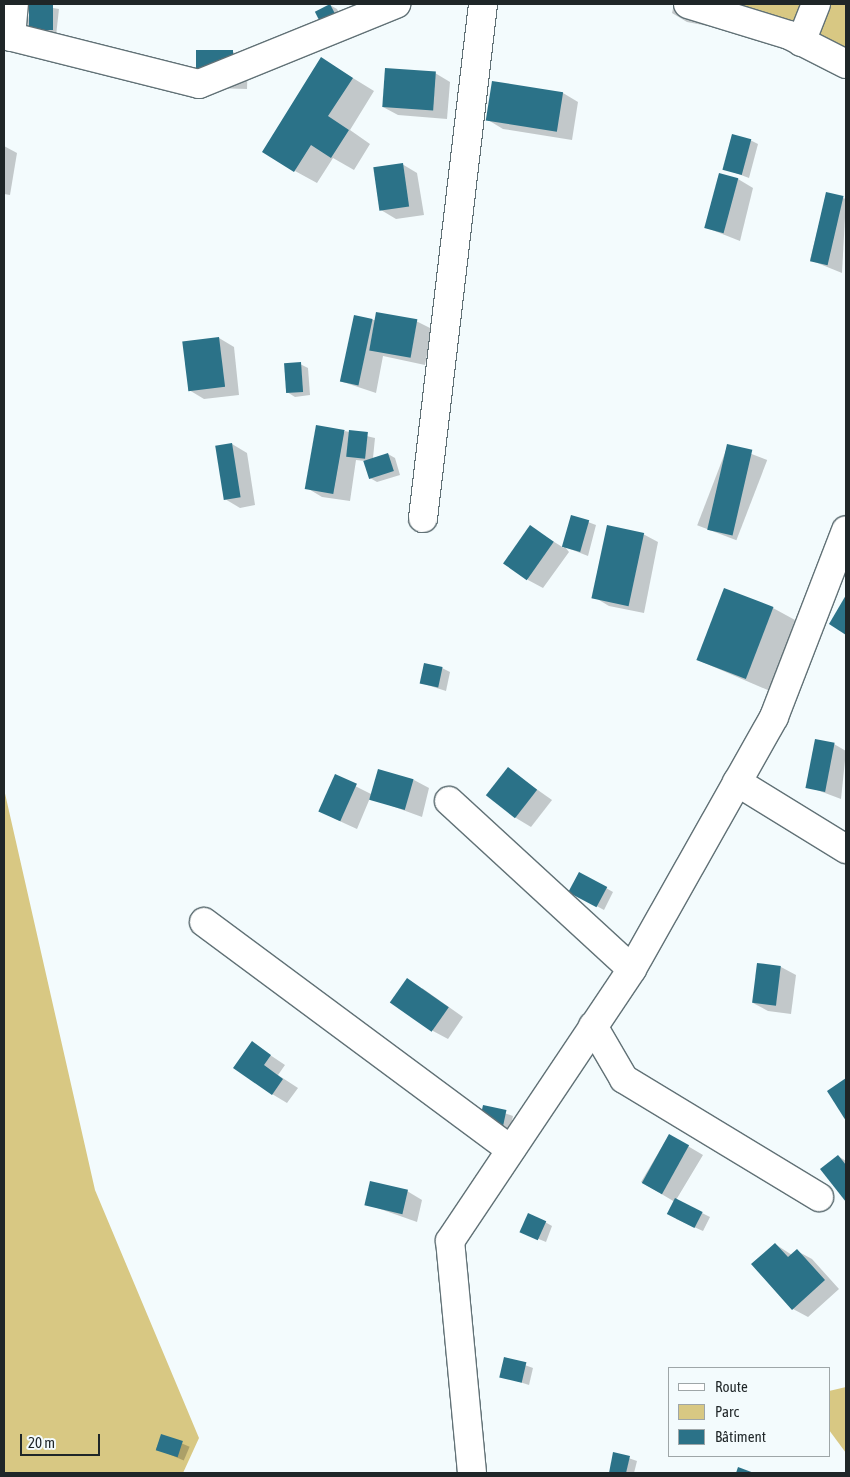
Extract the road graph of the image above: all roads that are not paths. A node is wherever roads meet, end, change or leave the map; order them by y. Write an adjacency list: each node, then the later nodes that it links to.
1 (14, 4): 6 (street)
2 (396, 4): 6 (street)
3 (483, 4): 9 (street)
4 (688, 4): 7 (street)
5 (816, 4): 7 (street)
6 (7, 36)
7 (801, 42): 8 (street)
8 (846, 64)
9 (423, 518)
10 (846, 530): 11 (street)
11 (737, 782): 13 (street); 15 (street)
12 (449, 801): 15 (street)
13 (846, 849)
14 (204, 922): 17 (street)
15 (632, 969): 16 (street)
16 (593, 1026): 17 (street); 18 (street)
17 (511, 1150): 19 (street)
18 (819, 1197)
19 (472, 1473)

